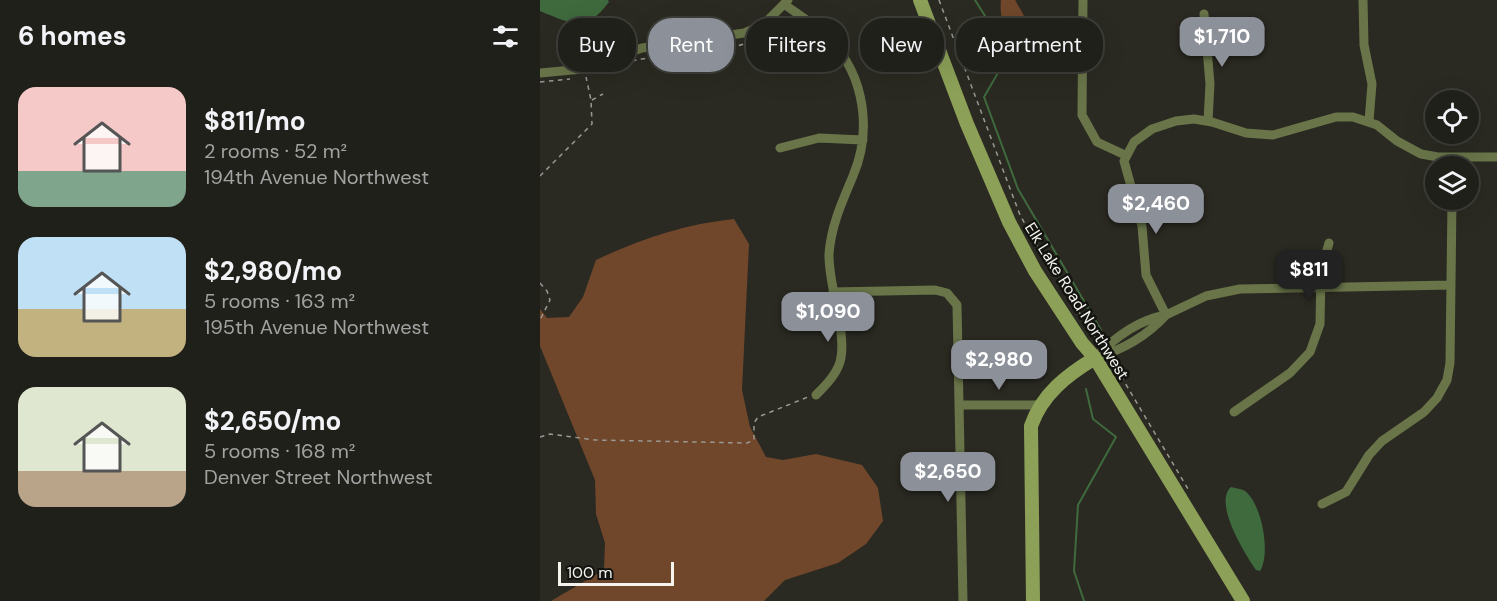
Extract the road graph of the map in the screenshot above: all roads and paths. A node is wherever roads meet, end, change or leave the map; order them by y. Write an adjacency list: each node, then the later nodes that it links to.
1 (920, 0): 32 (street, Elk Lake Road Northwest)
2 (939, 0): 32 (path)
3 (1083, 0): 19 (street)
4 (1363, 0): 16 (street)
5 (786, 2): 6 (street); 9 (street)
6 (794, 11): 8 (path); 17 (street)
7 (1204, 14): 15 (street)
8 (636, 61)
9 (540, 73)
10 (593, 74): 14 (path)
11 (574, 78): 12 (path)
12 (540, 82)
13 (603, 94): 14 (path)
14 (591, 100): 23 (path)
15 (1208, 121): 16 (street); 19 (street)
16 (1369, 121): 20 (street)
17 (862, 140): 18 (street); 29 (street)
18 (780, 148)
19 (1125, 155): 30 (street)
20 (1429, 156)
21 (1497, 157): 22 (street)
22 (1479, 159)
23 (540, 176)
24 (1452, 210): 27 (street)
25 (1329, 243): 28 (street)
26 (540, 283): 31 (path)
27 (1451, 285): 28 (street); 39 (street)
28 (1321, 288): 30 (street); 36 (street)
29 (832, 292): 33 (street); 34 (street)
30 (1166, 315): 32 (street)
31 (540, 320)
32 (1102, 354): 35 (street); 38 (path); 42 (street, Elk Lake Road Northwest)
33 (816, 395): 37 (path)
34 (959, 405): 35 (street); 40 (street)
35 (1040, 405): 41 (street)
36 (1234, 412)
37 (540, 437)
38 (1192, 497)
39 (1322, 504)
40 (963, 601)
41 (1033, 601)
42 (1243, 601)

